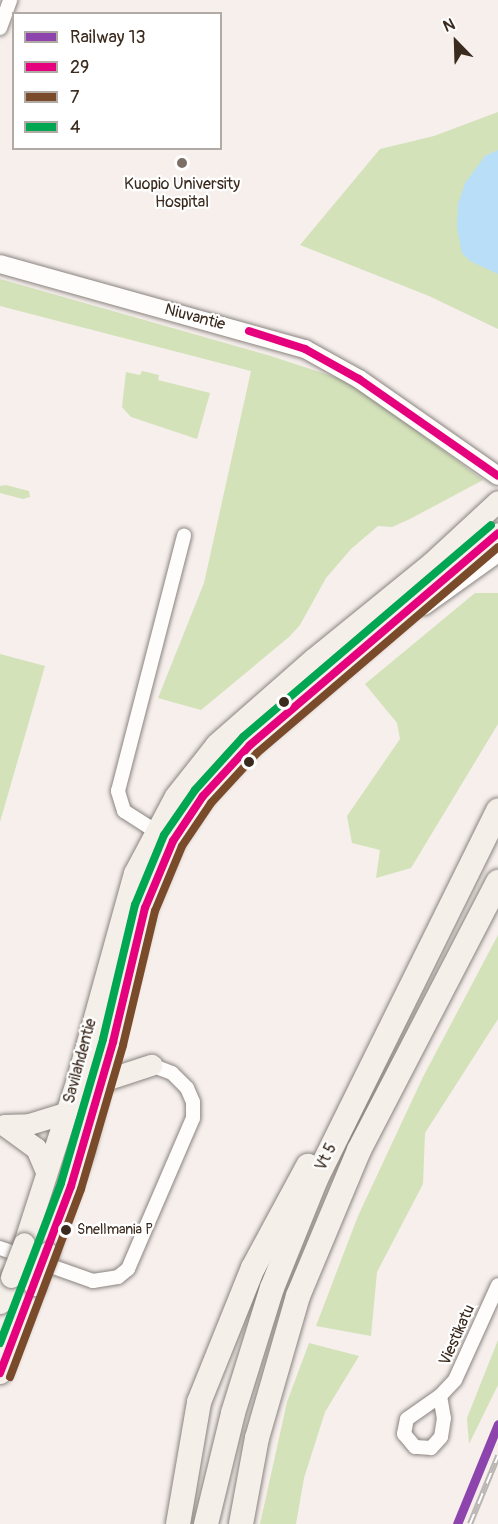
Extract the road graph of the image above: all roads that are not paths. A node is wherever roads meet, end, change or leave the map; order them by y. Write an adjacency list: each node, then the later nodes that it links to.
1 (10, 0): 2 (street)
2 (0, 28)
3 (0, 264): 4 (street, Niuvantie)
4 (498, 476)
5 (498, 501): 11 (main road, Savilahdentie)
6 (498, 533): 9 (main road, Savilahdentie)
7 (184, 535): 11 (street)
8 (498, 553): 9 (street)
9 (378, 636): 12 (main road, Savilahdentie)
10 (498, 810): 17 (highway, Vt 5)
11 (153, 830): 12 (street); 18 (main road, Savilahdentie)
12 (173, 841): 14 (main road, Savilahdentie)
13 (498, 882): 27 (highway, Vt 5)
14 (113, 1042): 15 (main road); 16 (main road, Savilahdentie)
15 (151, 1065): 16 (main road); 20 (street)
16 (102, 1081): 23 (main road, Savilahdentie, bridge)
17 (358, 1092): 25 (highway); 26 (highway, Vt 5)
18 (66, 1113): 19 (main road, Savilahdentie); 19 (main road)
19 (46, 1171): 22 (main road, Savilahdentie, bridge)
20 (0, 1248)
21 (498, 1285): 24 (street, Viestikatu)
22 (0, 1303)
23 (0, 1373)
24 (440, 1396)
25 (178, 1524)
26 (206, 1524)
27 (241, 1524)

